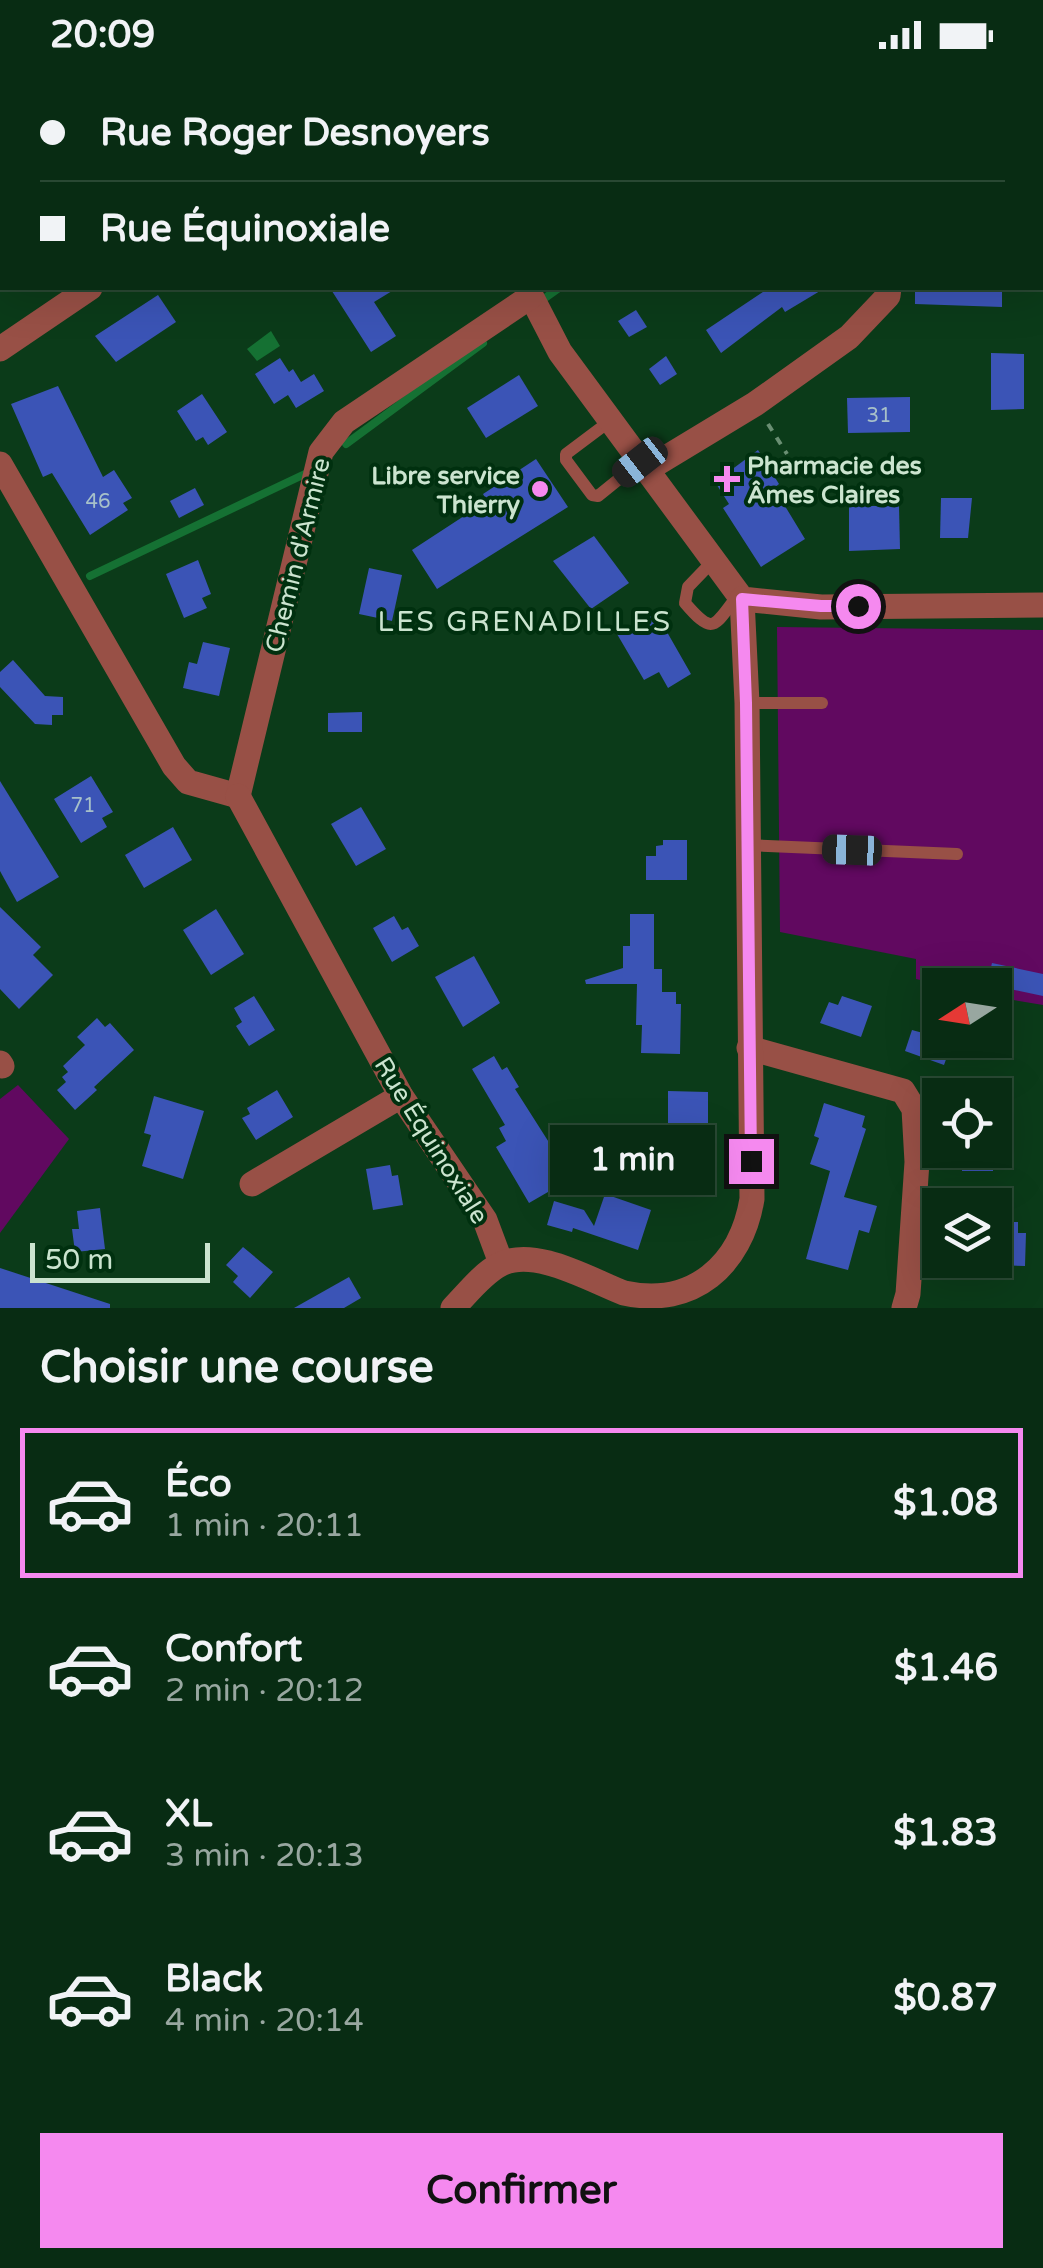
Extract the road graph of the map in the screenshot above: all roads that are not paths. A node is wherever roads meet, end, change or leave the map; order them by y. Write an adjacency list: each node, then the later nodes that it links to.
1 (87, 290): 4 (street)
2 (889, 290): 7 (street)
3 (528, 292): 5 (street); 13 (street, Chemin d'Armire)
4 (0, 349)
5 (610, 421): 7 (street); 7 (lane)
6 (0, 464): 13 (street)
7 (643, 466): 8 (street)
8 (714, 560): 9 (street); 9 (lane)
9 (740, 597): 10 (street); 11 (street)
10 (1043, 605)
11 (746, 703): 12 (lane); 14 (street)
12 (822, 704)
13 (238, 796): 17 (street, Rue Équinoxiale)
14 (748, 845): 15 (lane); 16 (street)
15 (957, 854)
16 (749, 1048): 19 (street); 21 (street)
17 (401, 1096): 18 (street); 19 (street, Rue Équinoxiale)
18 (252, 1184)
19 (501, 1264): 20 (street)
20 (453, 1308)
21 (904, 1308)

